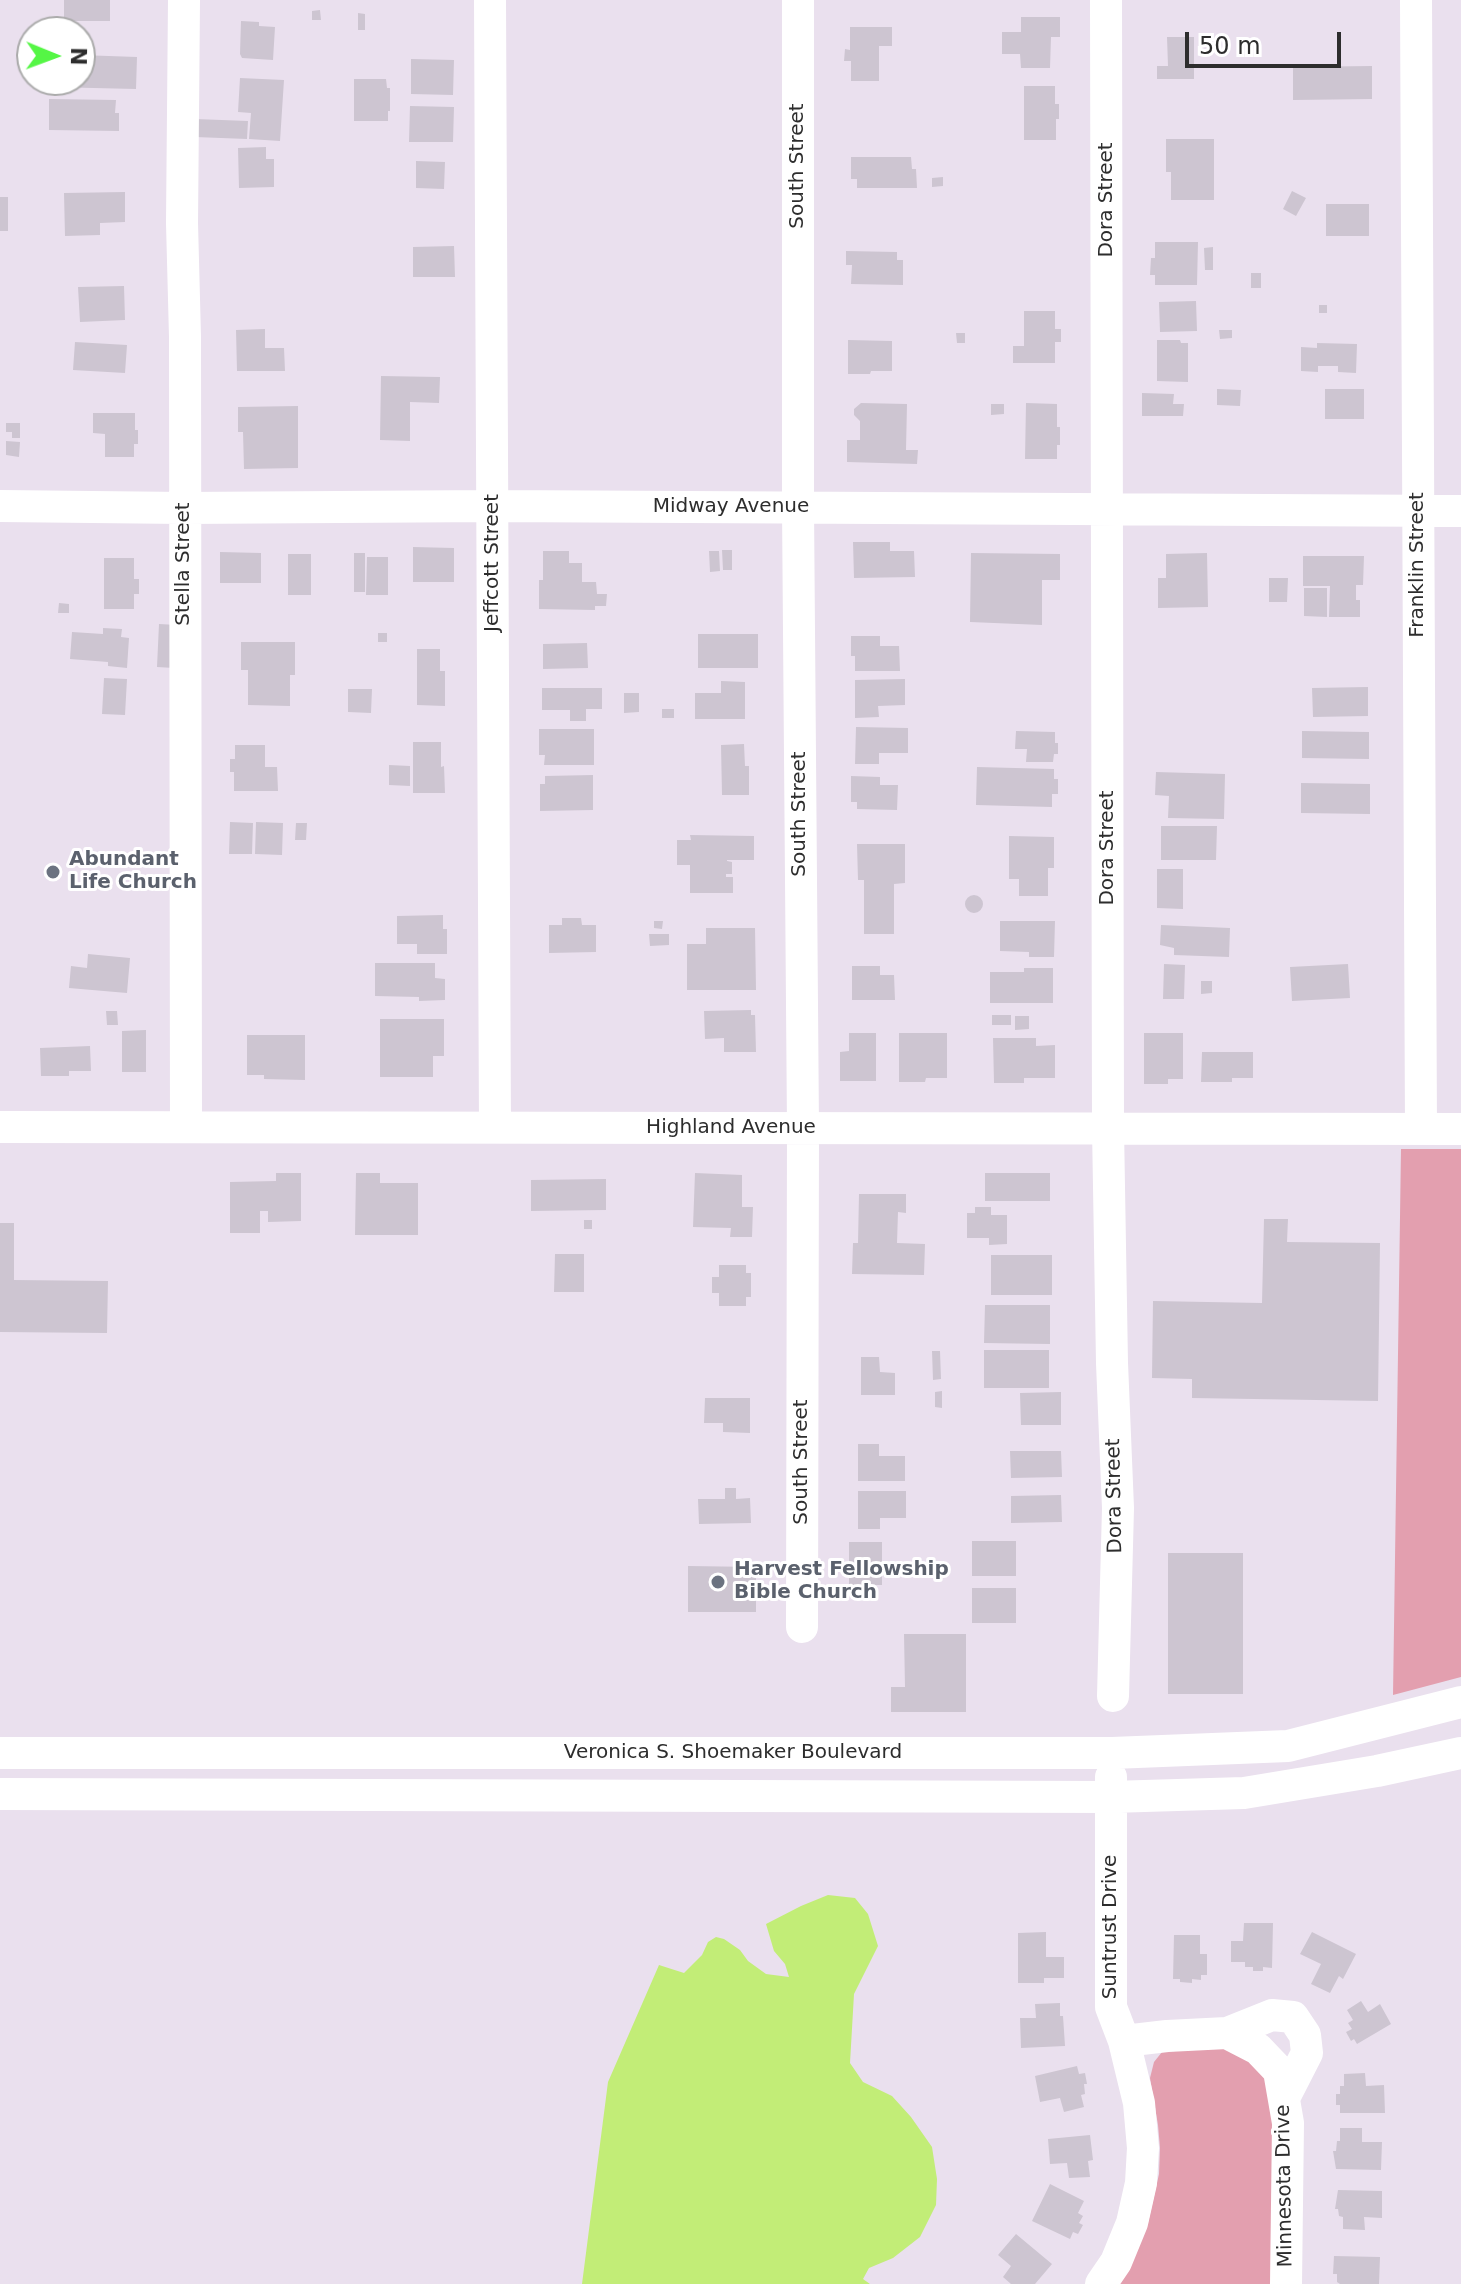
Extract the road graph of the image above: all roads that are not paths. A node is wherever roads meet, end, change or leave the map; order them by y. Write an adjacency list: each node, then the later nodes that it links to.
1 (184, 0): 9 (street, Stella Street)
2 (490, 0): 7 (street, Jeffcott Street)
3 (798, 0): 8 (street, South Street)
4 (1106, 0): 10 (street, Dora Street)
5 (1416, 0): 11 (street, Franklin Street)
6 (0, 506): 9 (street, Midway Avenue)
7 (493, 506): 8 (street, Midway Avenue); 9 (street, Midway Avenue); 15 (street, Jeffcott Street)
8 (798, 507): 10 (street, Midway Avenue); 16 (street, South Street)
9 (184, 508): 14 (street, Stella Street)
10 (1108, 508): 11 (street, Midway Avenue); 17 (street, Dora Street)
11 (1418, 510): 12 (street, Midway Avenue); 18 (street, Franklin Street)
12 (1461, 511)
13 (0, 1127): 14 (street, Highland Avenue)
14 (186, 1127): 15 (street, Highland Avenue)
15 (495, 1127): 16 (street, Highland Avenue)
16 (803, 1128): 17 (street, Highland Avenue); 20 (street, South Street)
17 (1108, 1128): 18 (street, Highland Avenue); 21 (street, Dora Street)
18 (1421, 1129): 19 (street, Highland Avenue)
19 (1461, 1129)
20 (802, 1627)
21 (1113, 1696)
22 (1461, 1702): 24 (street, Veronica S. Shoemaker Boulevard)
23 (0, 1753): 24 (street, Veronica S. Shoemaker Boulevard)
24 (1112, 1753): 27 (street)
25 (1461, 1753): 27 (street)
26 (0, 1794): 27 (street)
27 (1111, 1797): 29 (street, Suntrust Drive)
28 (1227, 2033): 29 (street); 30 (street, Minnesota Drive); 30 (street)
29 (1124, 2041): 31 (street, Suntrust Drive)
30 (1284, 2098): 32 (street, Minnesota Drive)
31 (1101, 2284)
32 (1286, 2284)

